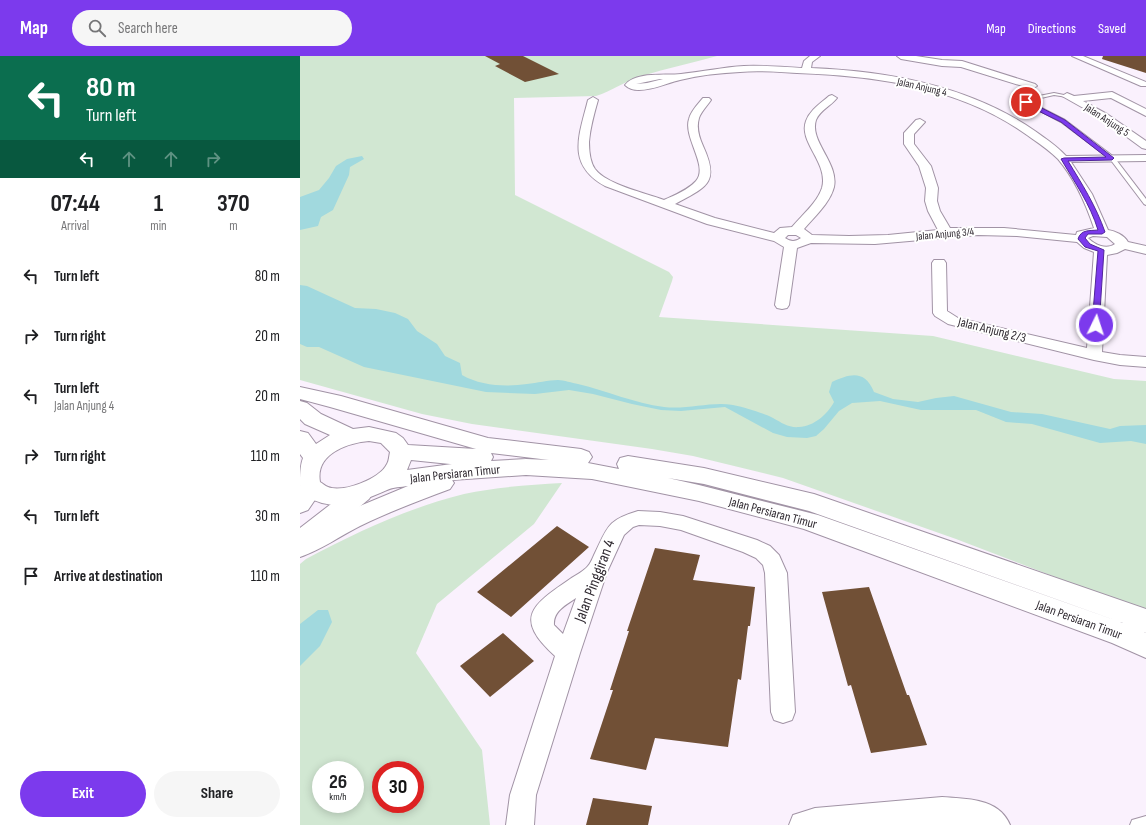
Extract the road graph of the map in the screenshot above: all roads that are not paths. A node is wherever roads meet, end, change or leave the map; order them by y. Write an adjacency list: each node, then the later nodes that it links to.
1 (816, 56): 6 (street)
2 (901, 56): 5 (street)
3 (956, 56): 5 (street)
4 (1076, 56): 8 (street)
5 (962, 64): 9 (street)
6 (806, 70): 7 (street, Jalan Anjung 4); 19 (street, Jalan Anjung 4)
7 (681, 77)
8 (1144, 84)
9 (1032, 86)
10 (1070, 97): 14 (street); 16 (street, Jalan Anjung 5); 17 (lane)
11 (832, 98): 22 (street)
12 (593, 100): 21 (street)
13 (706, 100): 21 (street)
14 (1146, 113)
15 (920, 122): 23 (street)
16 (1146, 146)
17 (1112, 158): 18 (street); 19 (street); 20 (lane)
18 (1146, 158)
19 (1064, 159): 24 (street, Jalan Anjung 4)
20 (1146, 202)
21 (664, 205): 25 (street)
22 (795, 231): 25 (street); 26 (street)
23 (946, 232): 26 (street, Jalan Anjung 3/4); 27 (street, Jalan Anjung 3/4)
24 (1102, 232): 27 (street); 29 (street)
25 (779, 238): 28 (street)
26 (808, 239): 28 (street)
27 (1081, 239): 30 (street)
28 (791, 244): 33 (street)
29 (1122, 245): 30 (street); 31 (street)
30 (1101, 250): 34 (street)
31 (1146, 250)
32 (939, 263): 34 (street, Jalan Anjung 2/3)
33 (782, 305)
34 (1094, 355): 35 (street, Jalan Anjung 2/3)
35 (1146, 362)
36 (300, 393): 42 (main road)
37 (300, 408): 38 (main road)
38 (350, 436): 40 (main road); 41 (main road)
39 (300, 438): 41 (main road)
40 (401, 452): 42 (main road, Jalan Persiaran Timur); 44 (main road)
41 (314, 457): 46 (main road)
42 (601, 460): 50 (main road, Jalan Persiaran Timur)
43 (526, 467): 44 (main road, Jalan Persiaran Timur); 48 (main road); 51 (main road, Jalan Persiaran Timur)
44 (383, 482): 45 (main road)
45 (361, 493): 46 (main road); 47 (main road)
46 (306, 496)
47 (300, 542)
48 (300, 547)
49 (596, 572): 52 (street, Jalan Pinggiran 4); 52 (street); 53 (street, Jalan Pinggiran 4)
50 (1146, 621)
51 (1146, 646)
52 (568, 653): 56 (street, Jalan Pinggiran 4)
53 (783, 712)
54 (889, 820): 57 (street); 58 (street)
55 (1146, 823): 59 (lane)
56 (520, 825)
57 (803, 825)
58 (996, 825)
59 (1137, 825)

